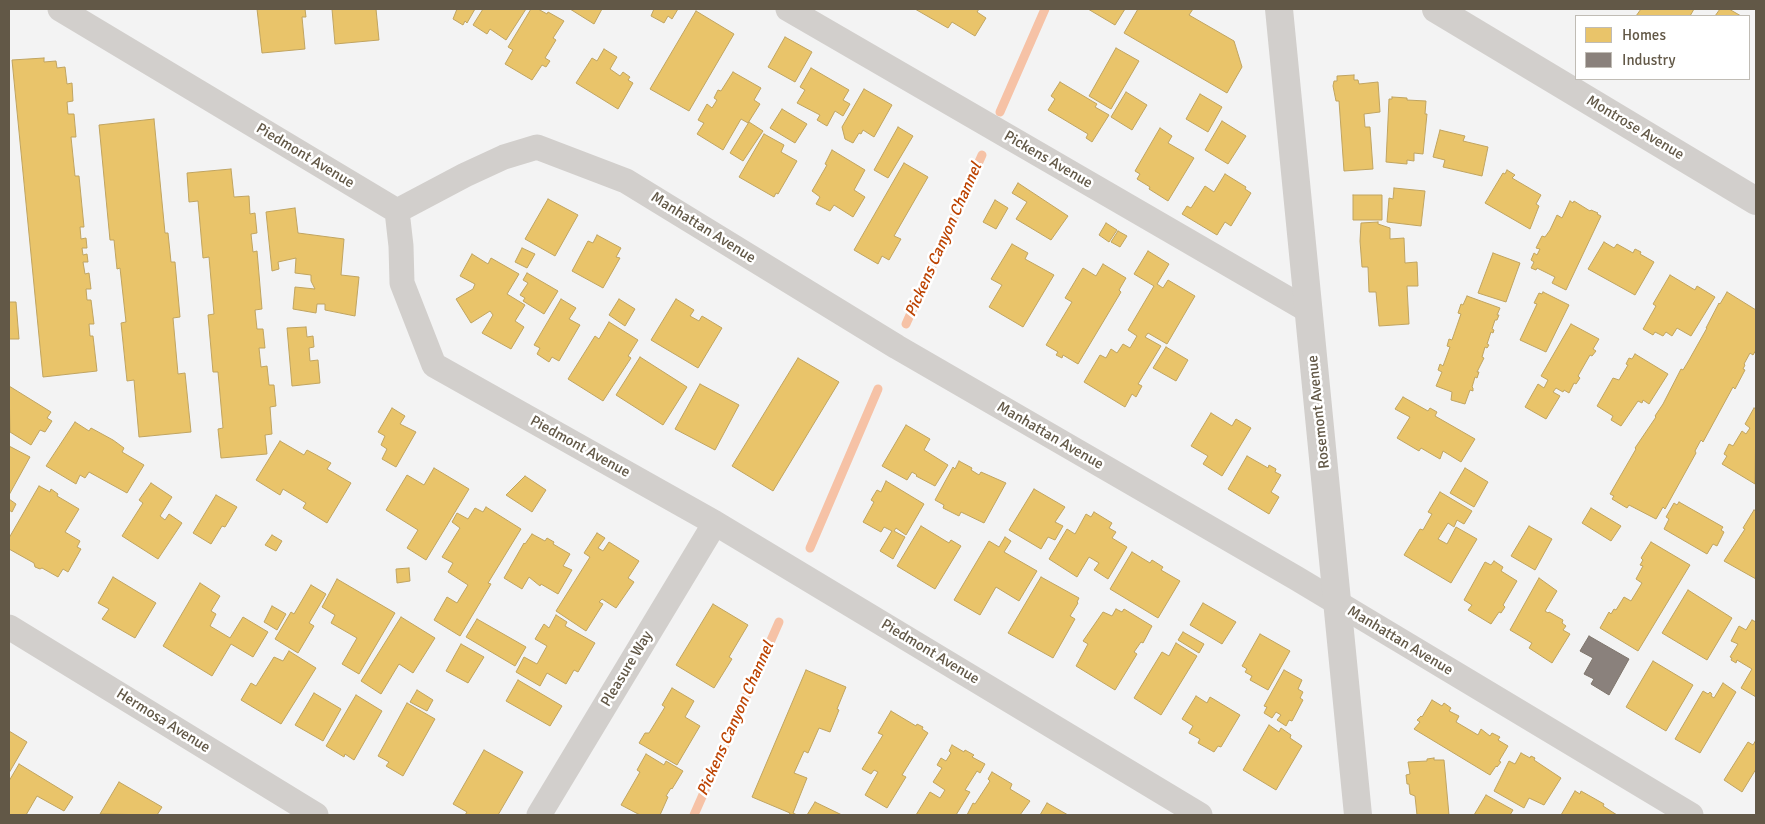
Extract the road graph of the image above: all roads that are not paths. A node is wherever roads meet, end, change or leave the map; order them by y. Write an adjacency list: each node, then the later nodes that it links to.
1 (60, 9): 6 (street, Piedmont Avenue)
2 (788, 9): 7 (street, Pickens Avenue)
3 (1279, 9): 7 (street, Rosemont Avenue)
4 (1436, 9): 5 (street, Montrose Avenue)
5 (1756, 201)
6 (397, 211): 8 (street, Piedmont Avenue); 9 (street, Manhattan Avenue)
7 (1309, 311): 9 (street, Rosemont Avenue)
8 (715, 523): 12 (street, Pleasure Way); 13 (street, Piedmont Avenue)
9 (1338, 604): 14 (street, Rosemont Avenue); 15 (street, Manhattan Avenue)
10 (9, 627): 11 (street, Hermosa Avenue)
11 (316, 815)
12 (539, 815)
13 (1200, 815)
14 (1358, 815)
15 (1691, 815)

